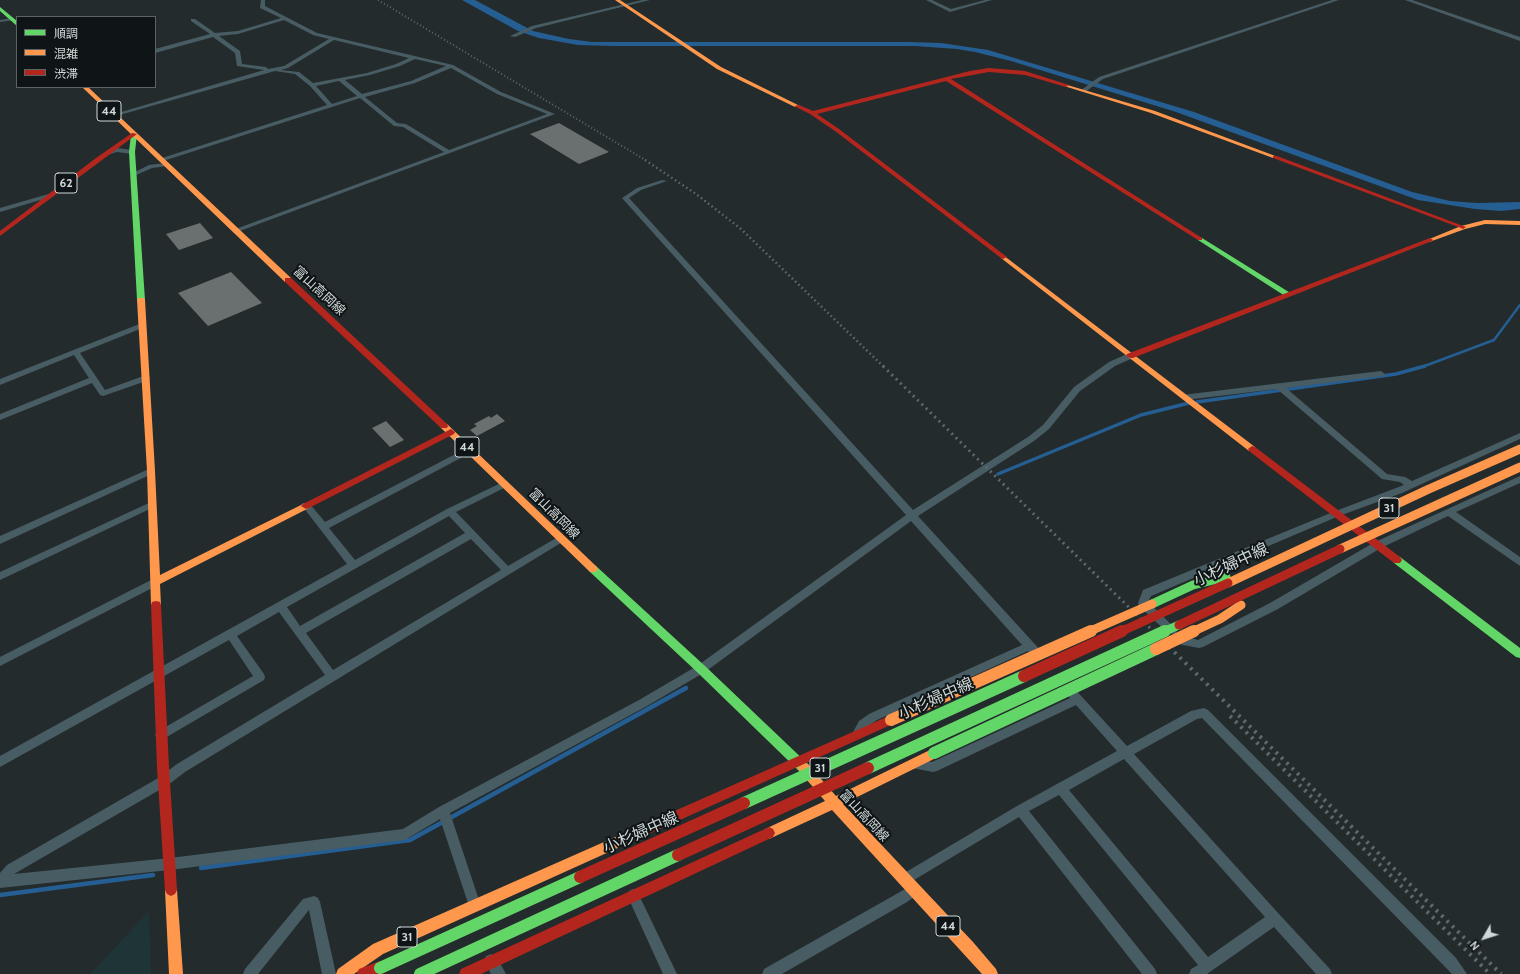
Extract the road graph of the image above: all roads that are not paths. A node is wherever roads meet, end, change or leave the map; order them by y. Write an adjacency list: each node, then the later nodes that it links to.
1 (263, 0): 10 (street)
2 (617, 0): 8 (main road)
3 (648, 0): 8 (street)
4 (928, 0): 5 (street)
5 (990, 0)
6 (1337, 0): 26 (street)
7 (1407, 0): 17 (street)
8 (625, 5): 15 (street); 29 (main road)
9 (0, 8): 13 (main road)
10 (284, 19): 14 (street); 16 (street)
11 (193, 20): 14 (street)
12 (0, 21): 13 (street)
13 (14, 21)
14 (214, 35): 18 (street); 21 (street)
15 (513, 36)
16 (332, 39): 19 (street); 21 (street)
17 (1520, 39)
18 (156, 51)
19 (415, 58): 20 (street); 22 (street)
20 (451, 66): 27 (street); 33 (street)
21 (274, 70): 24 (street); 30 (street)
22 (340, 79): 24 (street); 27 (street)
23 (947, 79): 26 (main road); 29 (main road); 44 (main road)
24 (312, 86): 28 (street)
25 (86, 88): 30 (main road, 富山高岡線 / 44)
26 (1087, 89): 41 (main road)
27 (362, 96): 28 (street); 33 (street)
28 (331, 106): 35 (street)
29 (812, 113): 47 (main road)
30 (114, 115): 31 (main road, 富山高岡線 / 44)
31 (134, 134): 32 (main road); 34 (main road, 62); 35 (main road, 富山高岡線 / 44)
32 (132, 152): 34 (street); 36 (main road)
33 (448, 152): 42 (street)
34 (107, 153): 38 (main road, 62)
35 (164, 163): 36 (street); 42 (main road, 富山高岡線 / 44)
36 (134, 174): 45 (main road)
37 (664, 181): 69 (street)
38 (52, 195): 39 (street); 43 (main road, 62)
39 (0, 210)
40 (1520, 223): 41 (main road)
41 (1463, 227): 44 (main road)
42 (235, 231): 55 (main road, 富山高岡線 / 44)
43 (0, 234)
44 (1288, 294): 47 (main road)
45 (142, 325): 46 (street); 49 (main road)
46 (76, 352): 50 (street); 51 (street)
47 (1130, 356): 53 (main road); 69 (street)
48 (1381, 374): 52 (street)
49 (146, 378): 50 (street); 60 (main road)
50 (94, 379): 54 (street)
51 (0, 382)
52 (1279, 386): 53 (street); 63 (street)
53 (1185, 397): 68 (main road)
54 (0, 417)
55 (451, 432): 58 (main road, 富山高岡線 / 44); 65 (main road)
56 (1520, 436): 63 (street)
57 (1520, 449): 77 (main road, 小杉婦中線 / 31, bridge)
58 (469, 450): 62 (main road, 富山高岡線 / 44); 70 (street)
59 (1520, 467): 81 (main road, 31, bridge)
60 (151, 471): 64 (main road); 73 (street)
61 (1520, 479): 67 (street)
62 (505, 484): 66 (street); 72 (main road, 富山高岡線 / 44)
63 (1411, 485): 68 (street)
64 (152, 505): 79 (street); 80 (main road)
65 (306, 505): 70 (street); 80 (main road)
66 (450, 511): 71 (street); 76 (street)
67 (1450, 512): 74 (street); 75 (street)
68 (1336, 514): 74 (main road); 74 (street)
69 (912, 515): 85 (street); 88 (street)
70 (323, 527): 76 (street)
71 (471, 534): 78 (street); 83 (street)
72 (561, 539): 78 (street); 88 (main road, 富山高岡線 / 44)
73 (0, 540)
74 (1378, 545): 86 (main road)
75 (1520, 562)
76 (353, 565): 82 (street)
77 (1260, 569): 93 (main road, 31, bridge); 116 (main road, 小杉婦中線 / 31, bridge)
78 (507, 571): 90 (street)
79 (0, 576)
80 (156, 582): 87 (street); 89 (main road)
81 (1275, 582): 97 (main road, 31, bridge); 117 (main road, 31, bridge)
82 (280, 606): 83 (street); 84 (street)
83 (298, 632): 90 (street)
84 (230, 634): 89 (street); 92 (street)
85 (1030, 646): 91 (street); 93 (street)
86 (1520, 654)
87 (0, 662)
88 (701, 669): 95 (main road, 富山高岡線 / 44); 102 (street)
89 (158, 675): 92 (main road); 96 (street)
90 (332, 676): 98 (street)
91 (1077, 700): 94 (street); 97 (street)
92 (161, 735): 98 (main road)
93 (858, 735): 95 (main road, 31)
94 (1126, 752): 99 (street); 109 (street); 126 (street)
95 (798, 761): 100 (main road, 富山高岡線 / 44); 108 (main road, 31)
96 (0, 762)
97 (913, 763): 100 (main road, 31)
98 (164, 781): 103 (main road); 105 (street)
99 (1060, 788): 101 (street); 111 (street)
100 (834, 803): 104 (main road, 富山高岡線 / 44); 107 (main road, 31)
101 (1021, 810): 104 (street); 123 (street)
102 (443, 811): 103 (street); 108 (street)
103 (170, 864): 105 (street); 112 (main road)
104 (905, 879): 106 (main road, 富山高岡線 / 44)
105 (0, 881)
106 (914, 890): 121 (street); 122 (main road, 富山高岡線 / 44)
107 (634, 895): 110 (main road, 31); 120 (street)
108 (476, 907): 115 (main road, 31)
109 (1275, 918): 111 (street); 125 (street)
110 (491, 961): 118 (main road, 31); 119 (street)
111 (1207, 966): 124 (street)
112 (176, 974)
113 (250, 974): 114 (street)
114 (329, 974)
115 (343, 974)
116 (364, 974)
117 (420, 974)
118 (466, 974)
119 (499, 974)
120 (670, 974)
121 (768, 974)
122 (991, 974)
123 (1150, 974)
124 (1196, 974)
125 (1325, 974)
126 (1460, 974)

